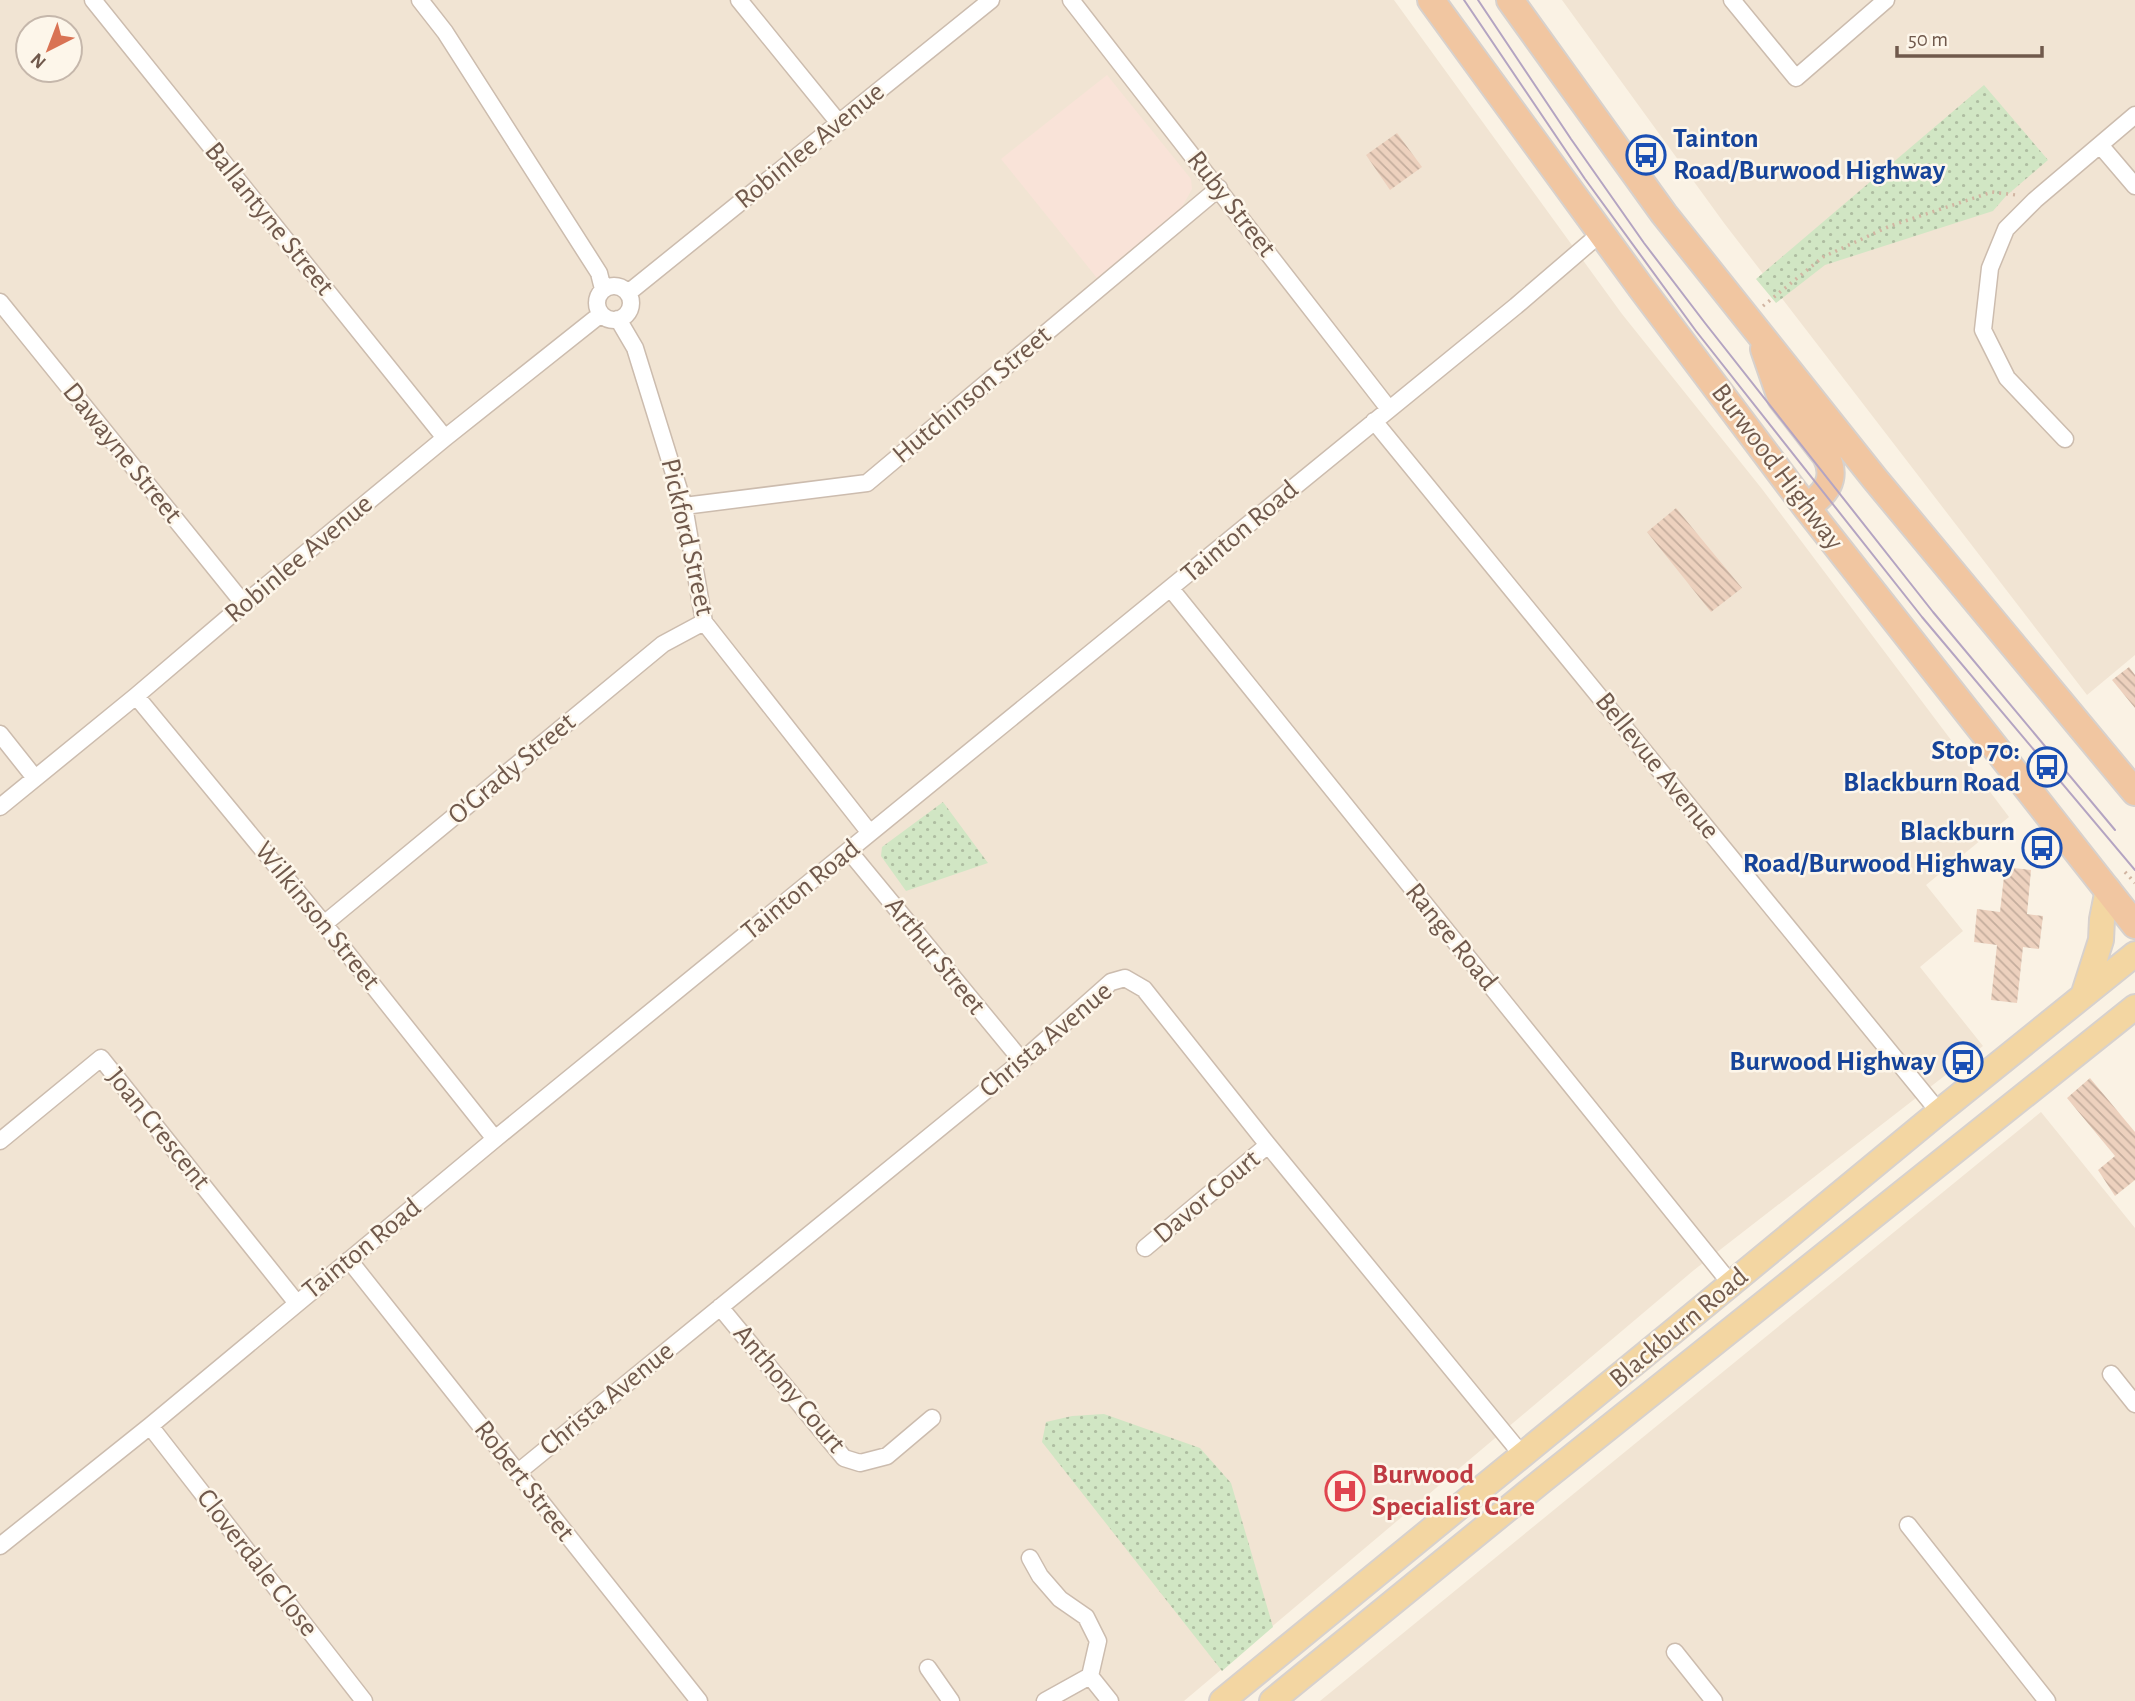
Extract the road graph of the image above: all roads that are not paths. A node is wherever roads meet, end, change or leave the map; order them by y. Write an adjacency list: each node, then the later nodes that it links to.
1 (93, 0): 24 (street, Ballantyne Street)
2 (419, 0): 16 (street)
3 (739, 0): 11 (street)
4 (991, 0): 11 (street, Robinlee Avenue)
5 (1071, 0): 14 (street, Ruby Street)
6 (1431, 0): 15 (highway, Burwood Highway)
7 (1510, 0): 21 (highway)
8 (1732, 0): 9 (street)
9 (1886, 0)
10 (2135, 116): 12 (street)
11 (839, 123): 17 (street, Robinlee Avenue)
12 (2100, 145): 13 (street); 25 (street)
13 (2135, 186)
14 (1219, 188): 22 (street, Ruby Street); 26 (street, Hutchinson Street)
15 (1601, 233): 22 (street, Tainton Road); 27 (highway, Burwood Highway)
16 (603, 289): 17 (street); 19 (street)
17 (628, 293): 20 (street)
18 (0, 302): 29 (street, Dawayne Street)
19 (601, 314): 20 (street); 24 (street, Robinlee Avenue)
20 (618, 319): 26 (street, Pickford Street)
21 (1760, 334): 27 (highway); 34 (highway)
22 (1389, 409): 23 (street, Tainton Road)
23 (1374, 421): 28 (street, Tainton Road); 46 (street, Bellevue Avenue)
24 (445, 438): 29 (street, Robinlee Avenue)
25 (2065, 439)
26 (684, 506): 30 (street, Pickford Street)
27 (1806, 508): 38 (highway, Burwood Highway)
28 (1171, 589): 36 (street, Tainton Road); 52 (street, Range Road)
29 (243, 604): 31 (street, Robinlee Avenue)
30 (704, 622): 36 (street, Pickford Street); 39 (street, O'Grady Street)
31 (136, 696): 33 (street, Robinlee Avenue); 39 (street, Wilkinson Street)
32 (0, 734): 33 (street)
33 (35, 778): 35 (street, Robinlee Avenue)
34 (2135, 792)
35 (0, 807)
36 (870, 833): 37 (street, Tainton Road)
37 (849, 851): 45 (street, Arthur Street); 47 (street, Tainton Road)
38 (2117, 880): 40 (highway, Burwood Highway); 42 (main road)
39 (324, 924): 47 (street, Wilkinson Street)
40 (2135, 925)
41 (2135, 954): 42 (main road, Blackburn Road)
42 (2084, 993): 46 (main road, Blackburn Road)
43 (2135, 1007): 44 (main road, Blackburn Road)
44 (2125, 1023): 61 (main road, Blackburn Road)
45 (1021, 1061): 49 (street, Christa Avenue); 54 (street, Christa Avenue)
46 (1939, 1112): 52 (main road, Blackburn Road)
47 (495, 1139): 51 (street, Tainton Road)
48 (0, 1141): 53 (street, Joan Crescent)
49 (1268, 1145): 50 (street, Davor Court); 59 (street, Christa Avenue)
50 (1145, 1248)
51 (349, 1260): 53 (street, Tainton Road); 60 (street, Robert Street)
52 (1731, 1284): 59 (main road, Blackburn Road)
53 (296, 1302): 58 (street, Tainton Road)
54 (720, 1307): 57 (street, Anthony Court); 60 (street, Christa Avenue)
55 (2111, 1374): 56 (street)
56 (2135, 1404)
57 (932, 1418)
58 (150, 1426): 63 (street, Tainton Road); 68 (street, Cloverdale Close)
59 (1523, 1456): 61 (main road); 73 (main road, Blackburn Road)
60 (517, 1473): 69 (street, Robert Street)
61 (1543, 1480): 74 (main road, Blackburn Road)
62 (1908, 1525): 76 (street)
63 (0, 1546)
64 (1030, 1558): 67 (street)
65 (1675, 1652): 75 (street)
66 (928, 1668): 70 (street)
67 (1090, 1676): 71 (street); 72 (street)
68 (364, 1701)
69 (699, 1701)
70 (951, 1701)
71 (1045, 1701)
72 (1110, 1701)
73 (1222, 1701)
74 (1272, 1701)
75 (1714, 1701)
76 (2048, 1701)

